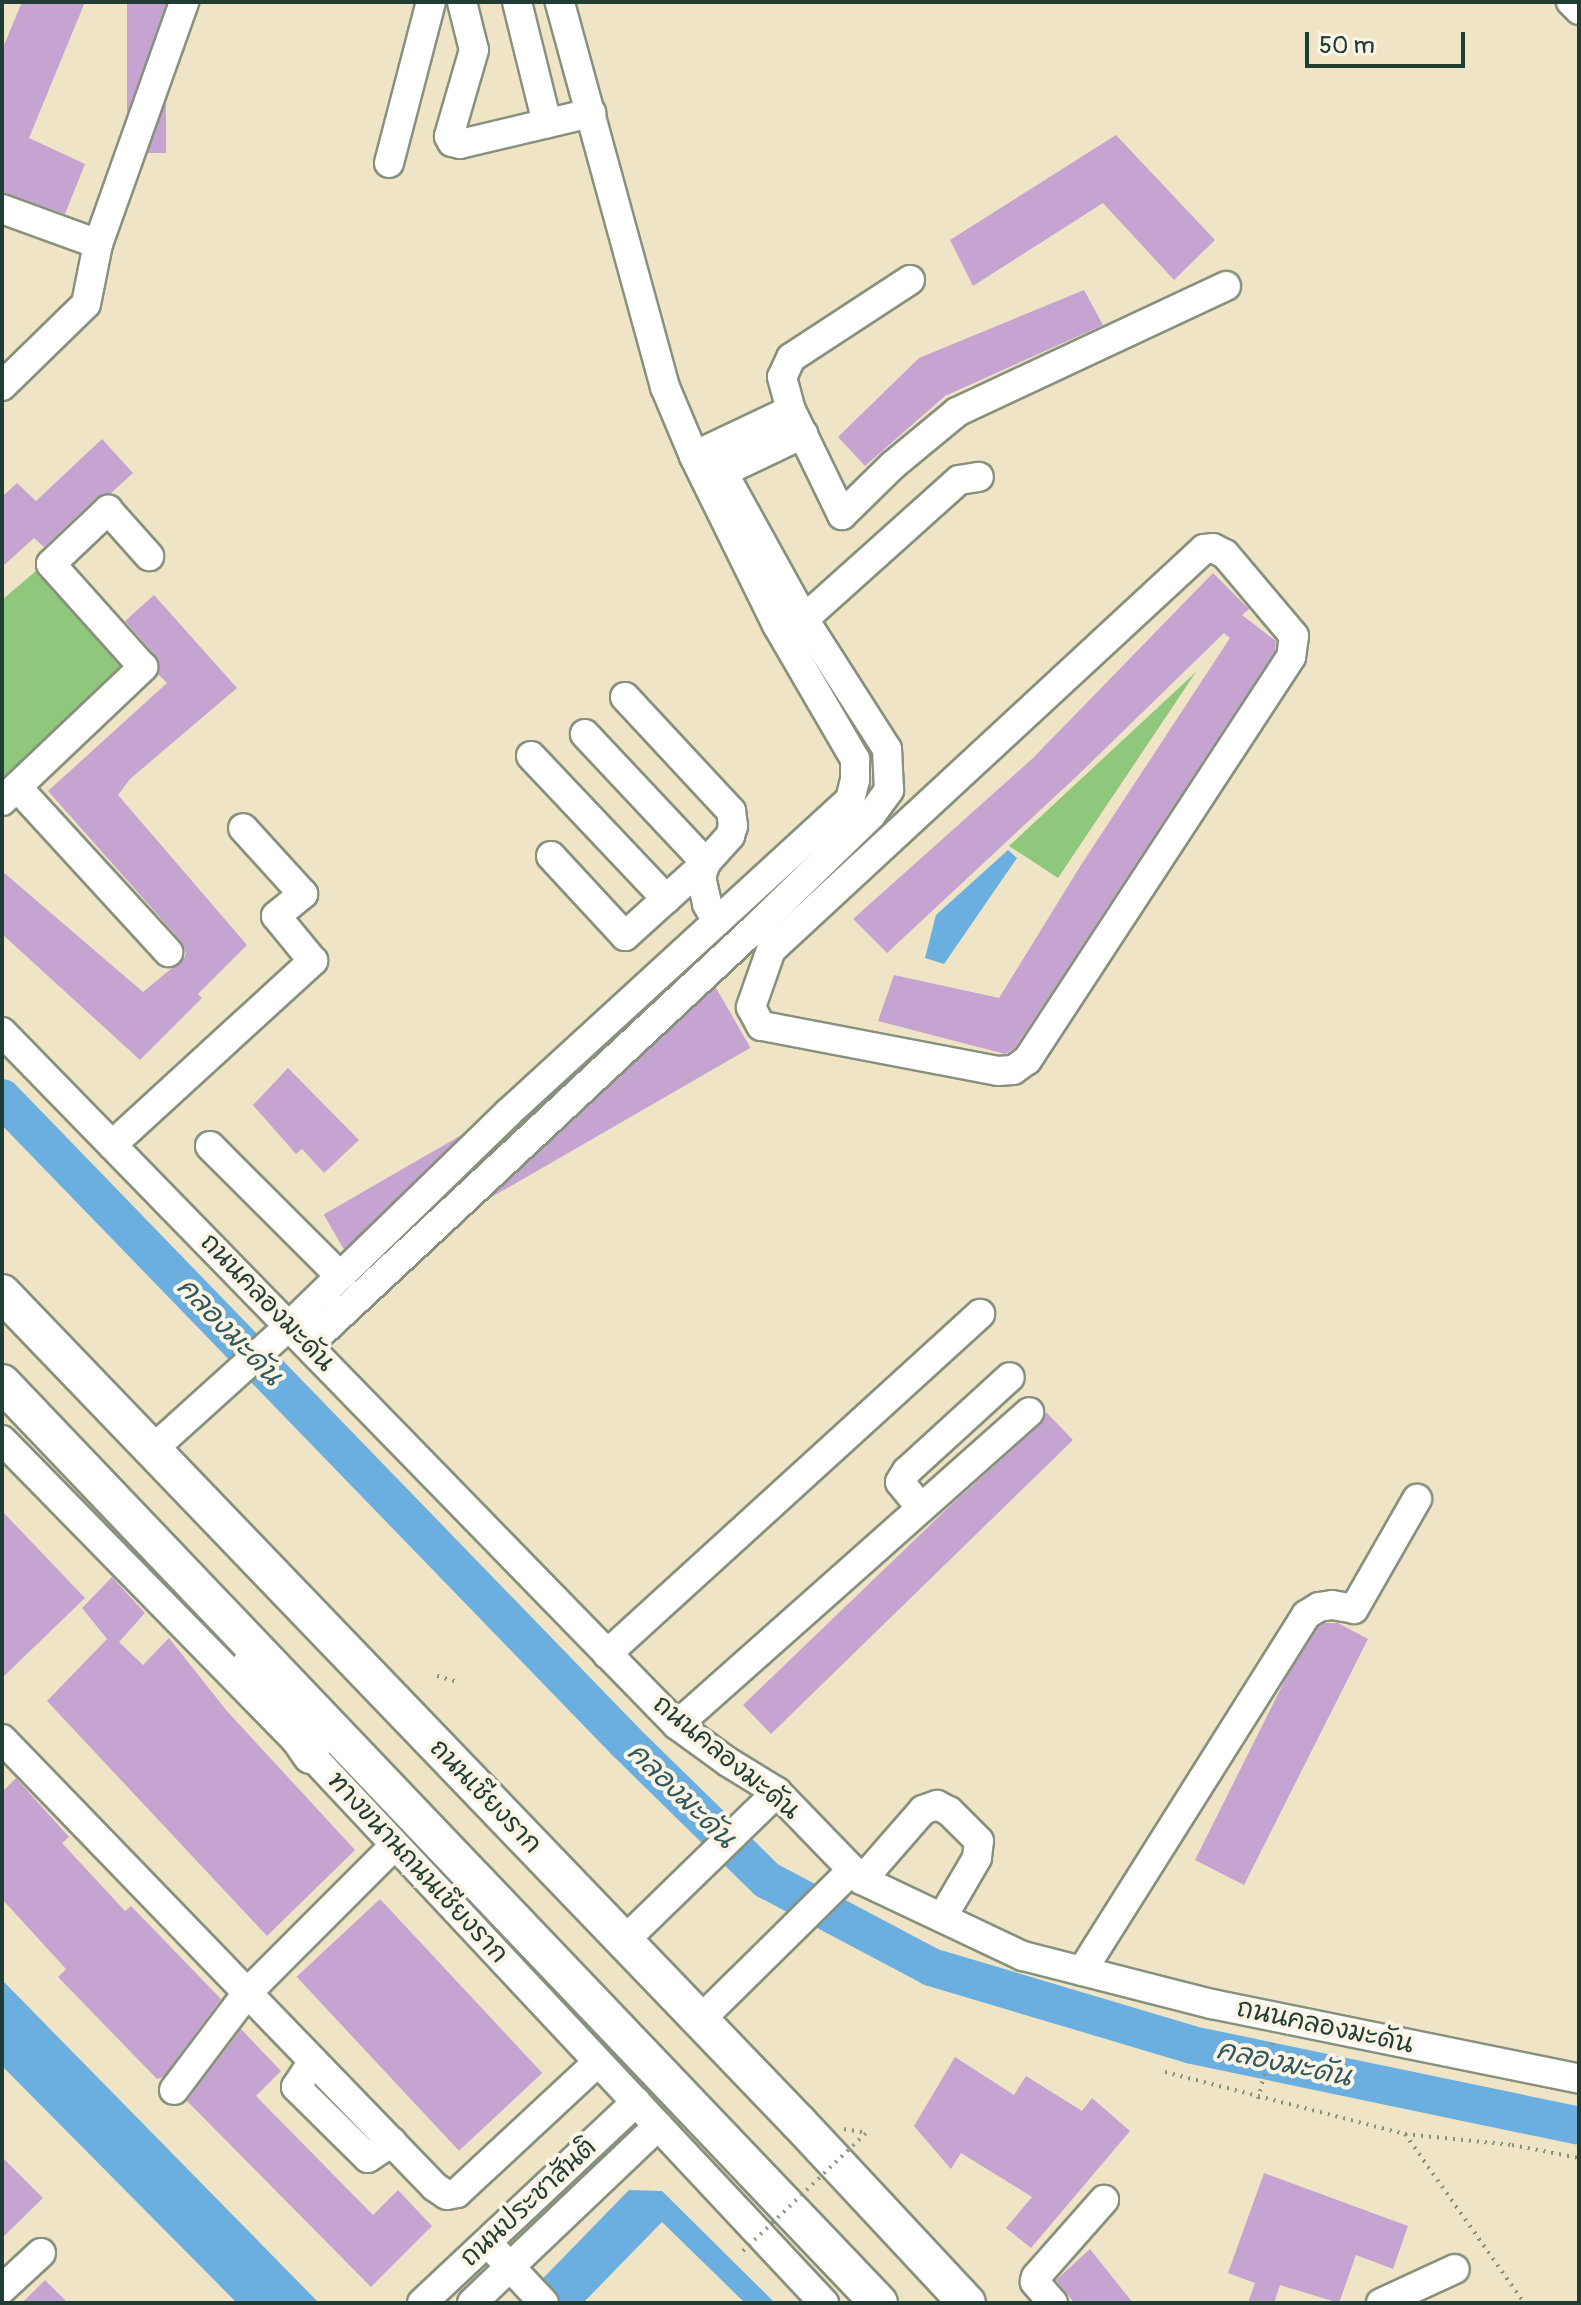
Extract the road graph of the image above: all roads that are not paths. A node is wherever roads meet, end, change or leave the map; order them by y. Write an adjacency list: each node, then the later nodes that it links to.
1 (184, 2): 12 (street)
2 (431, 2): 10 (street)
3 (462, 2): 9 (street)
4 (517, 2): 9 (street)
5 (560, 2): 8 (street)
6 (1571, 2): 7 (street)
7 (1579, 10)
8 (591, 113): 9 (street); 17 (street)
9 (547, 123)
10 (389, 163)
11 (2, 209): 12 (street)
12 (98, 244): 15 (street)
13 (910, 280): 16 (street)
14 (1226, 286): 16 (street)
15 (2, 386)
16 (797, 422): 17 (street)
17 (708, 463): 20 (street)
18 (979, 477): 20 (street)
19 (149, 556): 26 (street)
20 (791, 622): 23 (street); 25 (street)
21 (625, 697): 30 (street)
22 (585, 734): 30 (street)
23 (887, 749): 25 (street); 27 (street)
24 (531, 756): 31 (street)
25 (855, 759): 27 (street)
26 (10, 794): 34 (street)
27 (860, 808): 32 (street); 33 (street)
28 (243, 828): 36 (street)
29 (551, 856): 31 (street)
30 (706, 863): 31 (street); 32 (street)
31 (666, 899)
32 (726, 914): 33 (street); 38 (street)
33 (763, 939): 33 (street); 41 (street)
34 (168, 952)
35 (2, 1032): 36 (street, ถนนคลองมะดัน)
36 (112, 1145): 41 (street, ถนนคลองมะดัน)
37 (210, 1146): 38 (street)
38 (339, 1275): 41 (street)
39 (2, 1293): 46 (main road, ถนนเชียงราก)
40 (980, 1314): 51 (street)
41 (291, 1336): 46 (street); 51 (street, ถนนคลองมะดัน)
42 (1010, 1377): 48 (street)
43 (2, 1383): 49 (main road)
44 (1029, 1412): 48 (street)
45 (2, 1440): 50 (street, ทางขนานถนนเชียงราก)
46 (152, 1450): 59 (main road, ถนนเชียงราก)
47 (1417, 1499): 60 (street)
48 (921, 1508): 52 (street)
49 (162, 1550): 53 (main road); 77 (main road)
50 (125, 1566): 53 (street, ทางขนานถนนเชียงราก); 56 (street)
51 (607, 1654): 52 (street, ถนนคลองมะดัน)
52 (677, 1725): 55 (street, ถนนคลองมะดัน)
53 (311, 1755): 56 (street, ทางขนานถนนเชียงราก)
54 (8, 1757): 61 (street)
55 (772, 1797): 57 (street, ถนนคลองมะดัน); 59 (street)
56 (390, 1851): 61 (street); 63 (street, ทางขนานถนนเชียงราก)
57 (850, 1878): 58 (street, ถนนคลองมะดัน); 58 (street); 62 (street)
58 (942, 1918): 60 (street, ถนนคลองมะดัน)
59 (623, 1942): 62 (main road, ถนนเชียงราก)
60 (1082, 1971): 64 (street, ถนนคลองมะดัน)
61 (247, 1993): 63 (street); 65 (street)
62 (699, 2021): 78 (main road, ถนนเชียงราก)
63 (591, 2069): 66 (street, ทางขนานถนนเชียงราก)
64 (1579, 2079)
65 (174, 2090)
66 (636, 2102): 67 (street, ทางขนานถนนเชียงราก); 69 (street, ถนนประชาสันติ)
67 (658, 2126): 72 (street, ถนนประชาสันติ); 76 (street, ทางขนานถนนเชียงราก)
68 (1104, 2200): 79 (street)
69 (487, 2243): 72 (street); 74 (street, ถนนประชาสันติ)
70 (41, 2253): 73 (street)
71 (1455, 2269): 80 (street)
72 (527, 2284): 75 (street, ถนนประชาสันติ)
73 (2, 2289)
74 (422, 2303)
75 (472, 2303)
76 (824, 2303)
77 (879, 2303)
78 (967, 2303)
79 (1053, 2303)
80 (1381, 2303)

